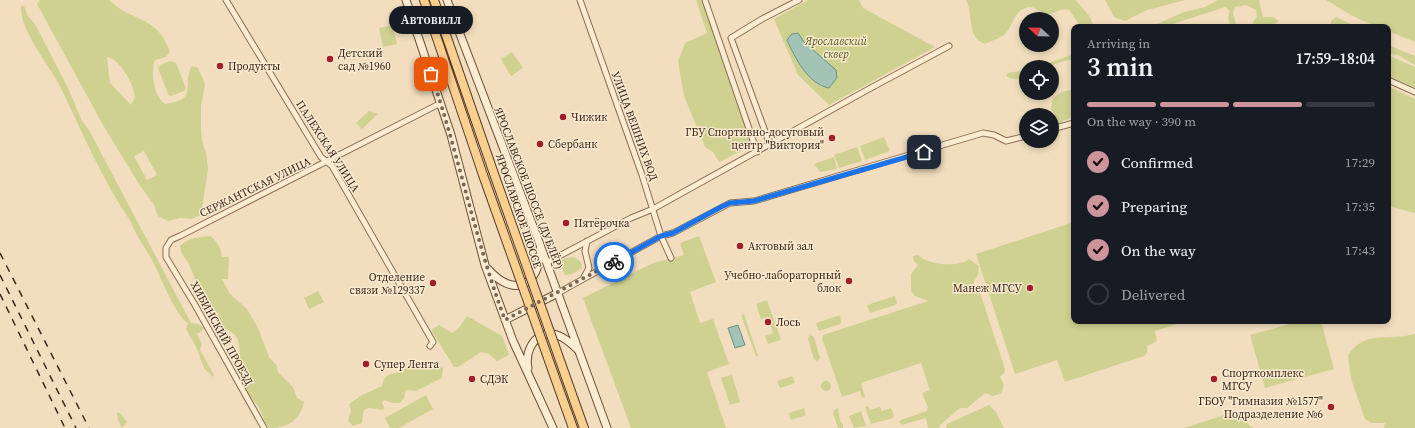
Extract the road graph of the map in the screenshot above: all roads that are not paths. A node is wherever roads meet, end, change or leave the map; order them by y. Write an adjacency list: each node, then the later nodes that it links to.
1 (226, 0): 18 (street, ПАЛЕХСКАЯ УЛИЦА)
2 (406, 0): 12 (street)
3 (424, 0): 35 (main road, ЯРОСЛАВСКОЕ ШОССЕ, bridge)
4 (434, 0): 36 (main road, ЯРОСЛАВСКОЕ ШОССЕ, bridge)
5 (447, 0): 22 (street, ЯРОСЛАВСКОЕ ШОССЕ (ДУБЛЁР))
6 (580, 0): 19 (street, УЛИЦА ВЕШНИХ ВОД)
7 (705, 0): 17 (street)
8 (798, 0): 16 (street)
9 (949, 46): 16 (street)
10 (1391, 81): 11 (street)
11 (1415, 92)
12 (441, 103): 18 (street, СЕРЖАНТСКАЯ УЛИЦА); 26 (street)
13 (1071, 124): 14 (street)
14 (1059, 127)
15 (1019, 138): 20 (street)
16 (770, 145): 17 (street)
17 (757, 152): 19 (street)
18 (327, 162): 23 (street, СЕРЖАНТСКАЯ УЛИЦА); 30 (street, ПАЛЕХСКАЯ УЛИЦА)
19 (653, 209): 20 (street, УЛИЦА ВЕШНИХ ВОД); 21 (street)
20 (661, 236): 24 (street, УЛИЦА ВЕШНИХ ВОД); 27 (street)
21 (588, 241): 25 (street); 27 (street)
22 (540, 242): 25 (street, ЯРОСЛАВСКОЕ ШОССЕ (ДУБЛЁР)); 26 (street)
23 (166, 248): 33 (street, ХИБИНСКИЙ ПРОЕЗД)
24 (671, 258)
25 (546, 263): 28 (street, ЯРОСЛАВСКОЕ ШОССЕ (ДУБЛЁР))
26 (485, 265): 29 (street)
27 (582, 280): 28 (street)
28 (558, 293): 29 (street); 31 (street, ЯРОСЛАВСКОЕ ШОССЕ (ДУБЛЁР))
29 (505, 320): 32 (street)
30 (430, 346)
31 (581, 355): 32 (street); 37 (street, ЯРОСЛАВСКОЕ ШОССЕ (ДУБЛЁР))
32 (529, 373): 34 (street)
33 (264, 428)
34 (553, 428)
35 (573, 428)
36 (584, 428)
37 (607, 428)

